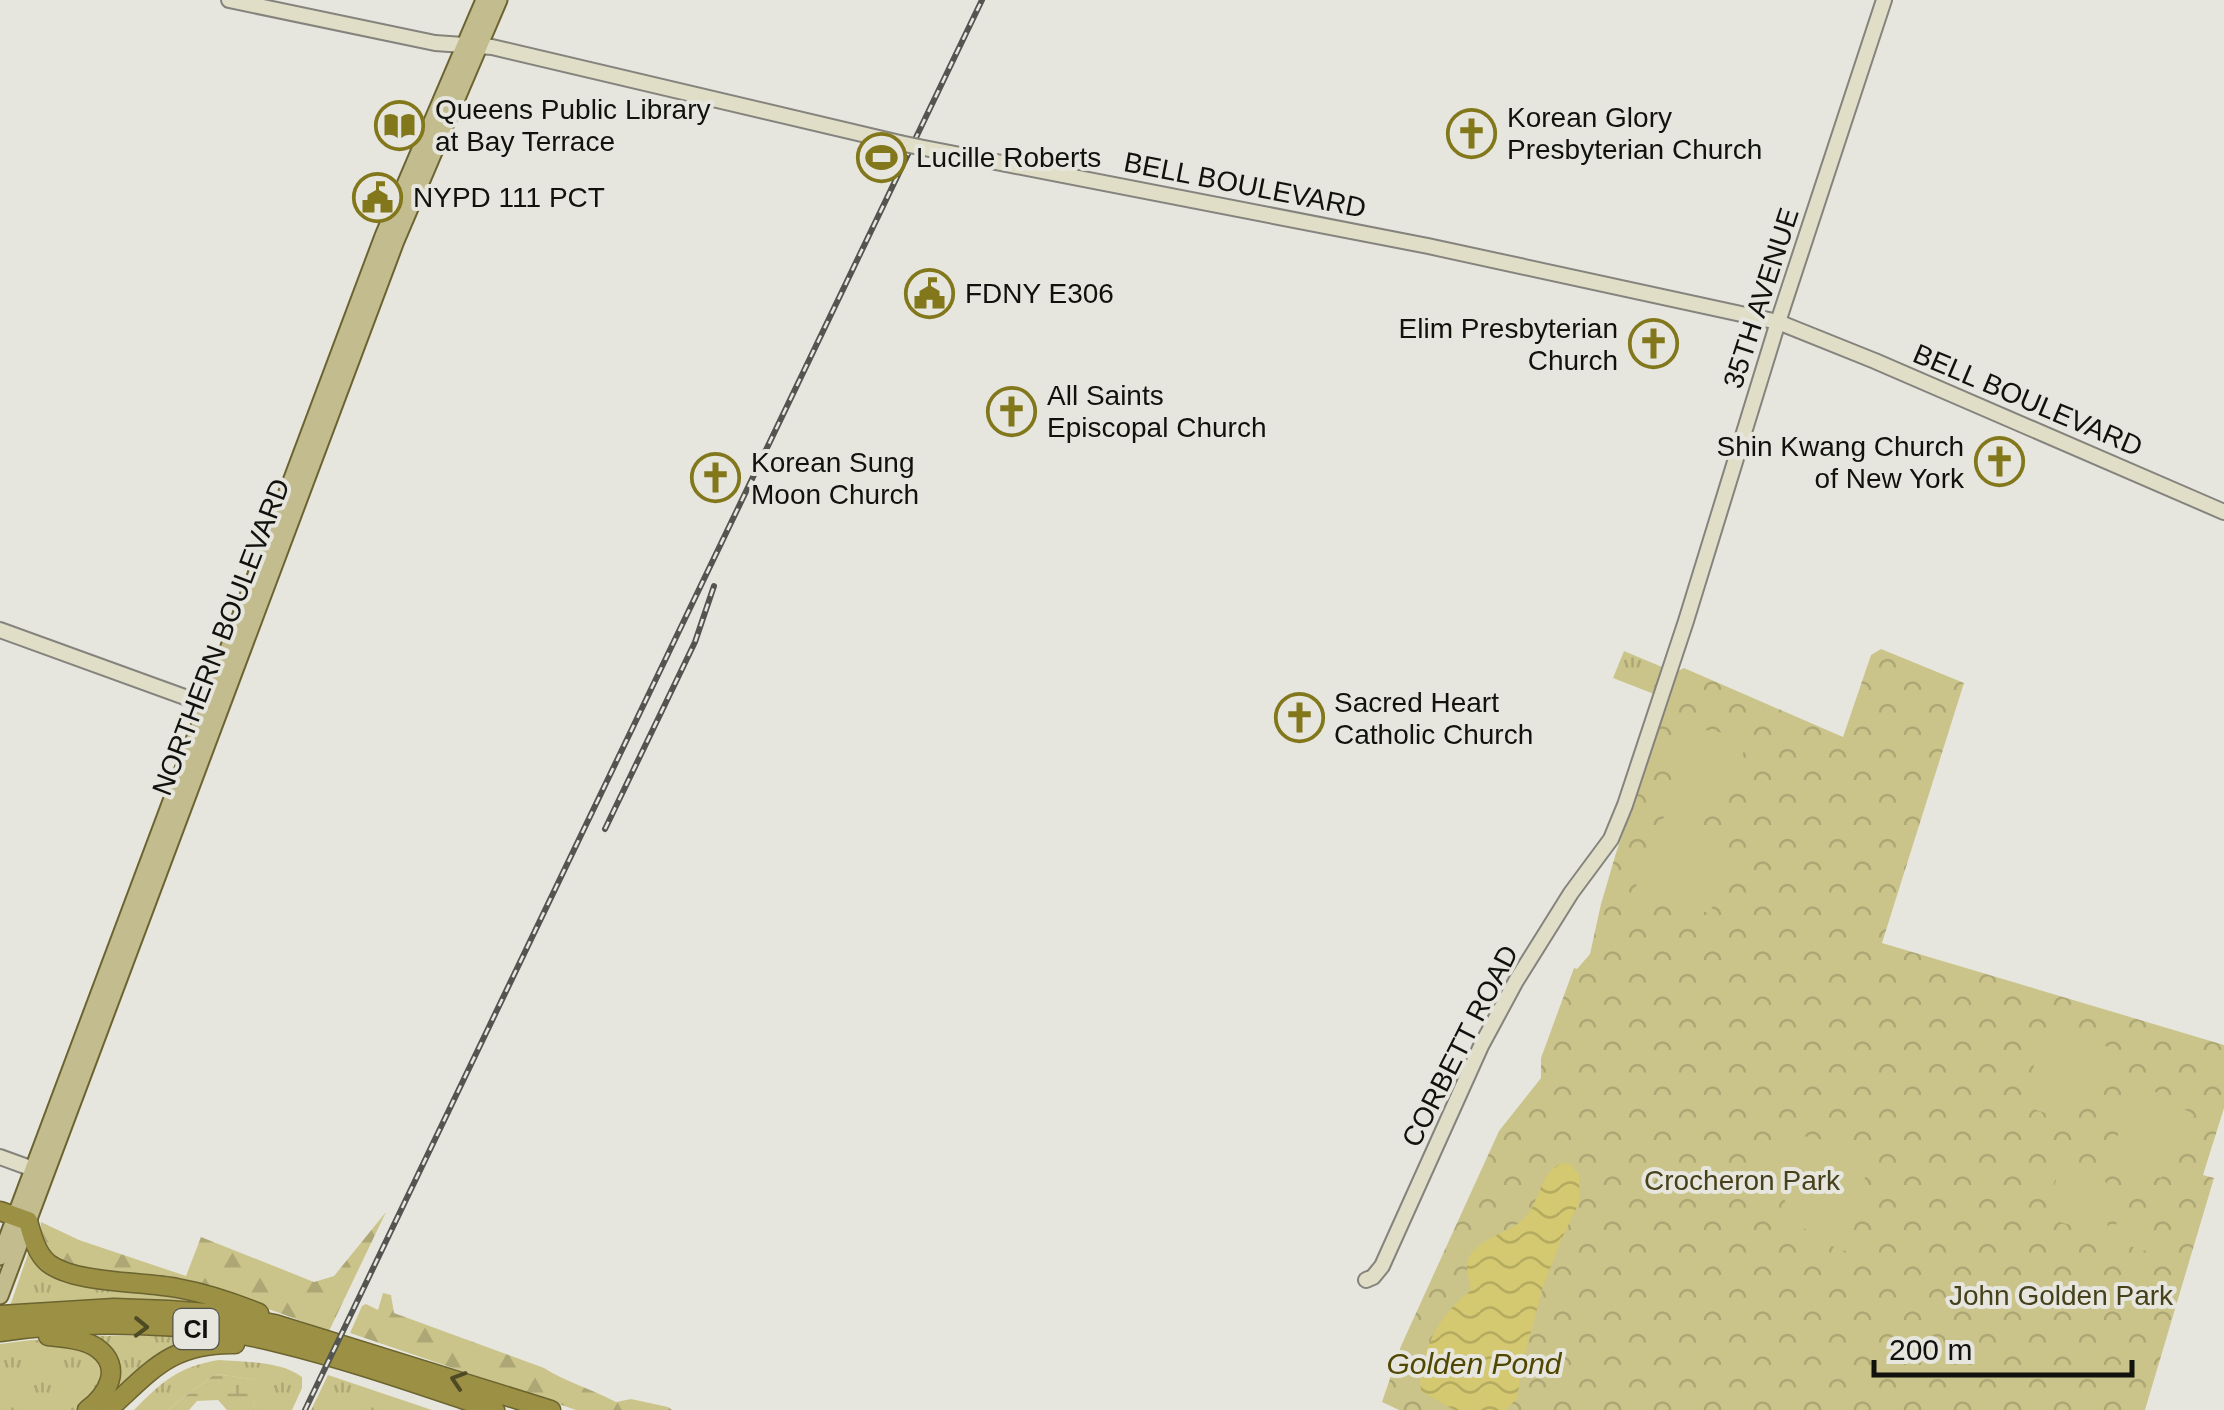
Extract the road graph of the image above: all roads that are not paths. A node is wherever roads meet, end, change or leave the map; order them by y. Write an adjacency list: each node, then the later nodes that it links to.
1 (228, 0): 5 (street, BELL BOULEVARD)
2 (484, 0): 5 (main road, NORTHERN BOULEVARD)
3 (500, 0): 5 (main road, NORTHERN BOULEVARD)
4 (1884, 0): 6 (street, 35TH AVENUE)
5 (474, 46): 6 (street, BELL BOULEVARD, bridge); 9 (main road, NORTHERN BOULEVARD)
6 (1778, 322): 7 (street, BELL BOULEVARD); 10 (street, 35TH AVENUE)
7 (2224, 512)
8 (0, 630): 9 (street)
9 (214, 707): 12 (main road, NORTHERN BOULEVARD); 13 (main road, NORTHERN BOULEVARD)
10 (1611, 839): 15 (street, CORBETT ROAD)
11 (0, 1157): 12 (street)
12 (33, 1169): 13 (main road, NORTHERN BOULEVARD)
13 (14, 1217): 14 (main road, NORTHERN BOULEVARD); 16 (main road, NORTHERN BOULEVARD); 18 (highway)
14 (0, 1257)
15 (1366, 1280)
16 (0, 1296)
17 (3, 1326): 18 (highway, CI); 19 (highway, CI, one-way to 19); 20 (highway)
18 (324, 1338): 23 (highway, CI, one-way to 18)
19 (378, 1372): 21 (highway); 22 (highway, CI)
20 (87, 1410)
21 (108, 1410)
22 (496, 1410)
23 (551, 1410)

